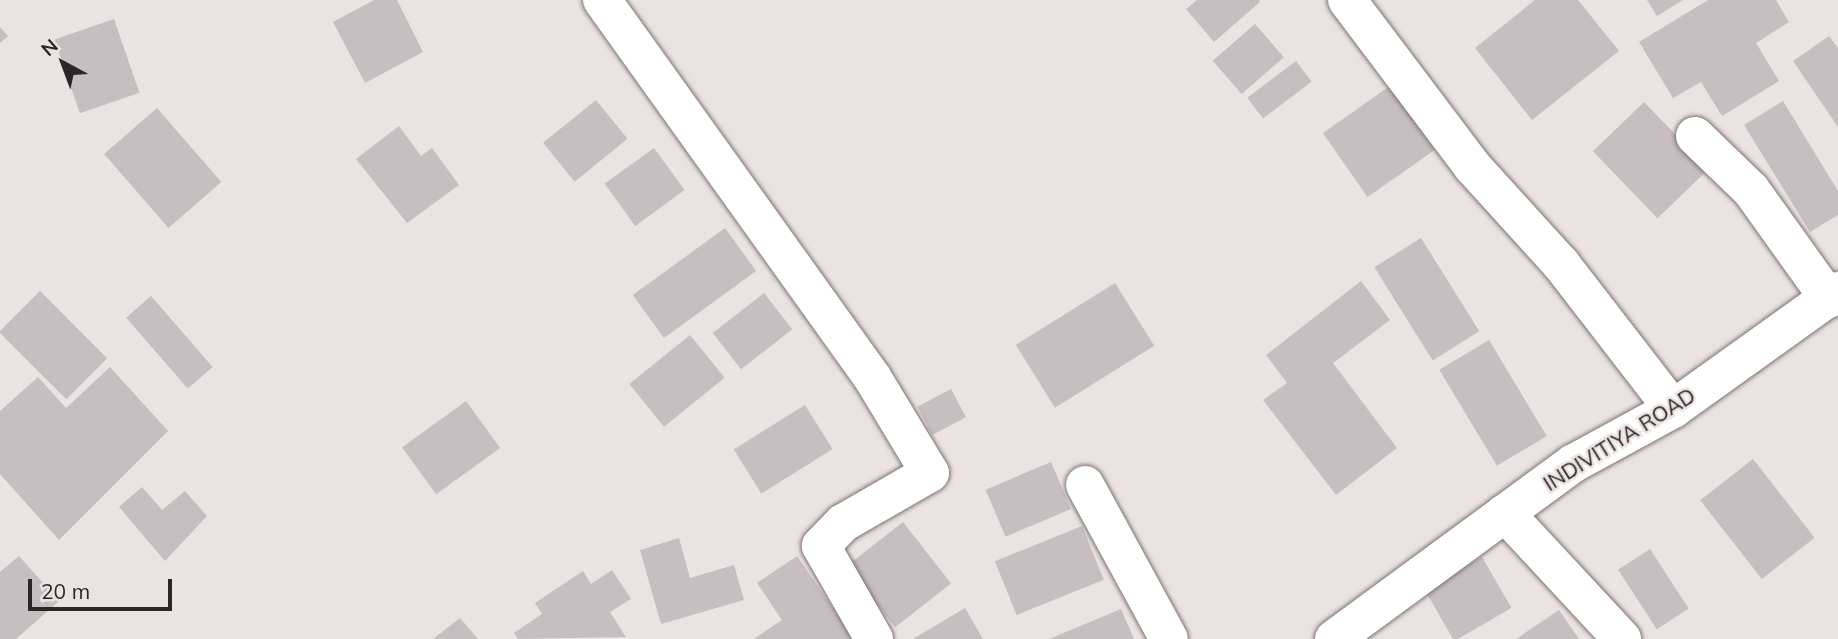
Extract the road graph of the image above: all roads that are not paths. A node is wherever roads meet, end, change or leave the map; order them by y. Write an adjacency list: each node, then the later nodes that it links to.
1 (602, 0): 8 (street)
2 (1347, 0): 5 (street)
3 (1695, 136): 4 (street)
4 (1833, 295): 5 (street, INDIVITIYA ROAD)
5 (1673, 409): 7 (street, INDIVITIYA ROAD)
6 (1084, 485): 9 (street)
7 (1505, 513): 10 (street, INDIVITIYA ROAD); 11 (street)
8 (874, 639)
9 (1169, 639)
10 (1334, 639)
11 (1622, 639)

